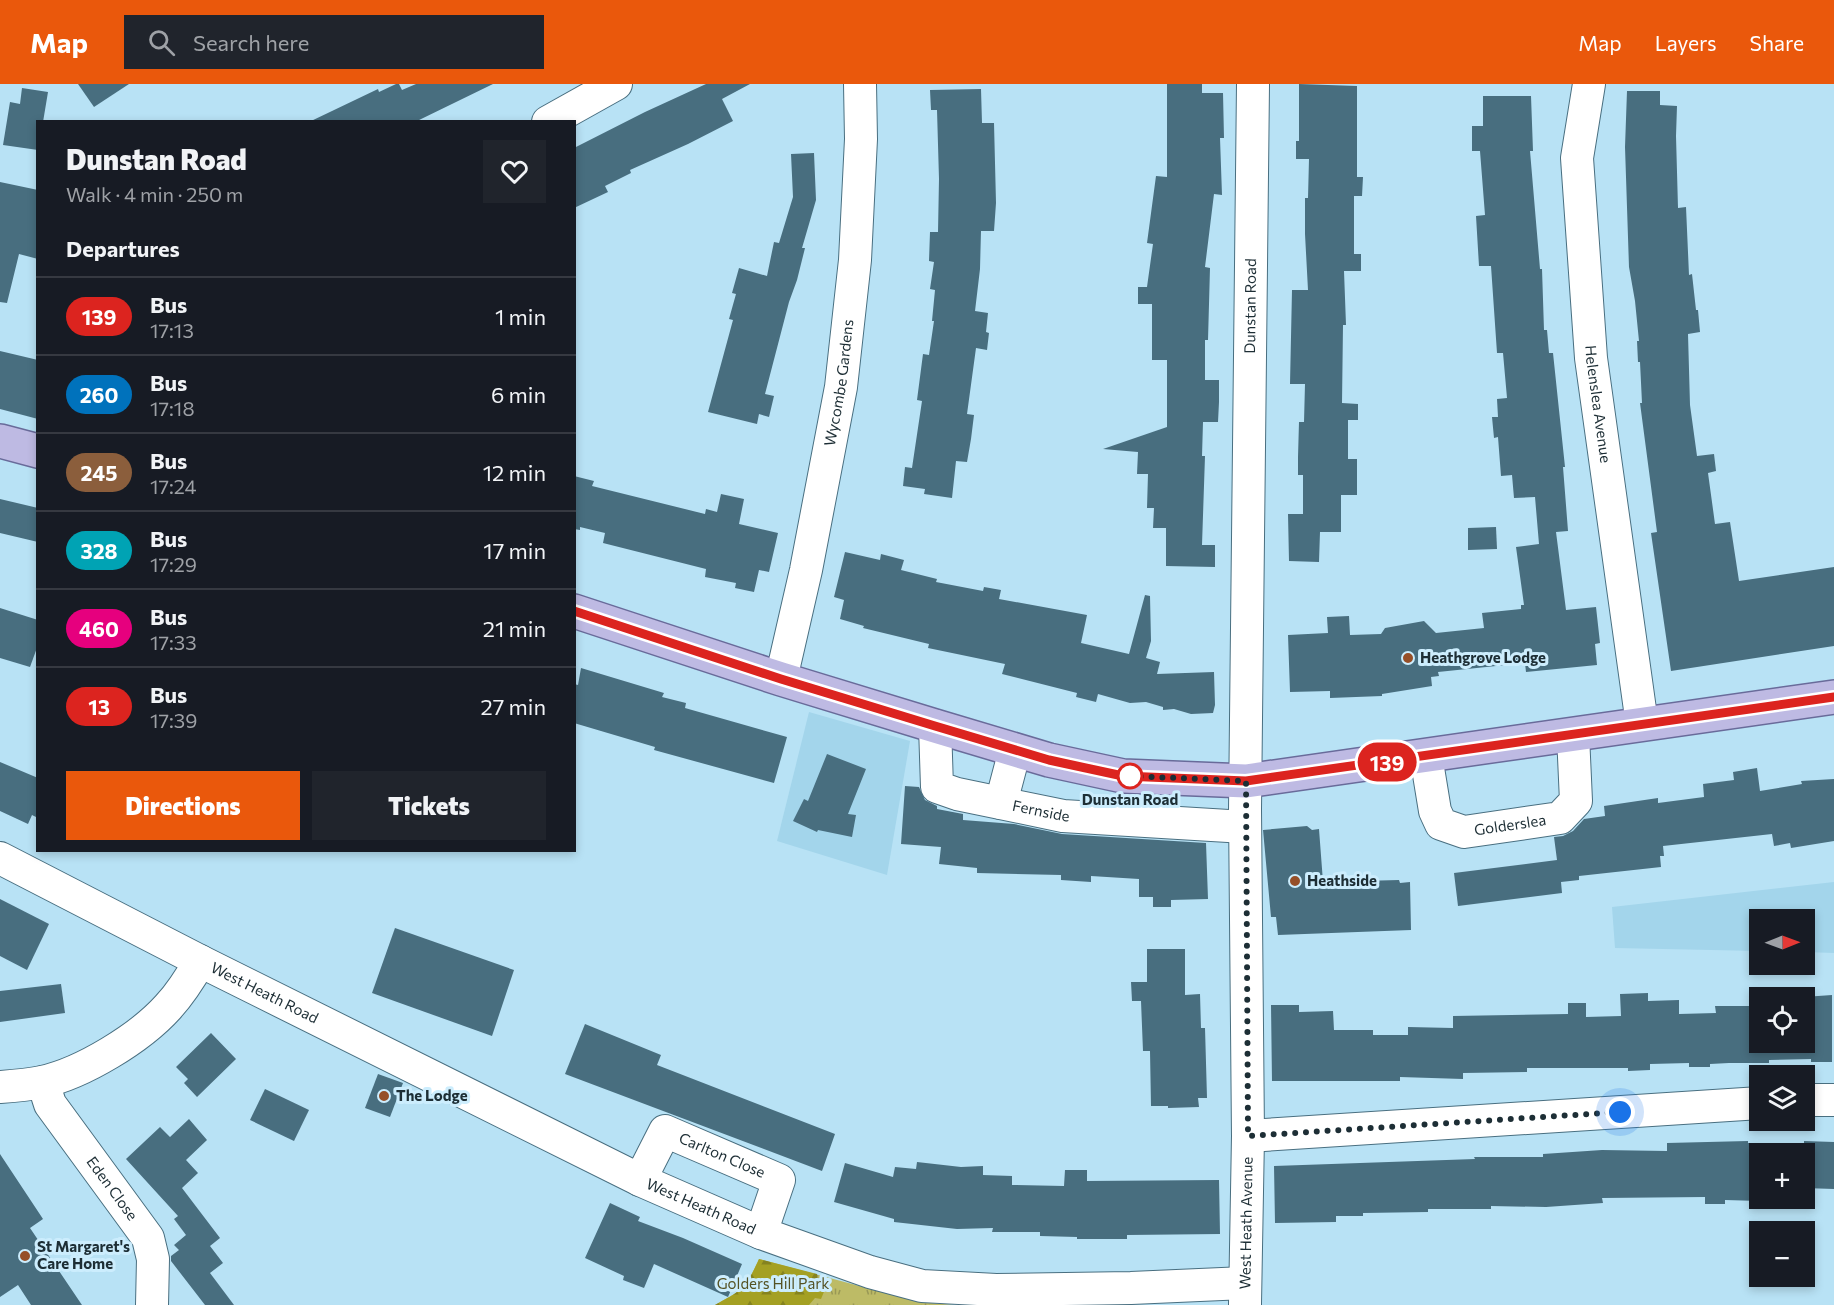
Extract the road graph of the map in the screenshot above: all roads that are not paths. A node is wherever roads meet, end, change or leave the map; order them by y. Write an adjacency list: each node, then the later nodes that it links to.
1 (616, 84): 5 (street)
2 (860, 84): 9 (street, Wycombe Gardens)
3 (1253, 84): 16 (street, Dunstan Road)
4 (1589, 84): 11 (street, Helenslea Avenue)
5 (552, 120)
6 (0, 441): 7 (main road)
7 (36, 450)
8 (576, 612): 9 (main road)
9 (781, 679): 12 (main road)
10 (1834, 697): 11 (main road)
11 (1642, 724): 13 (main road)
12 (935, 726): 14 (main road); 17 (street, Fernside)
13 (1573, 735): 15 (main road); 15 (street, Golderslea)
14 (1015, 750): 16 (main road); 17 (street)
15 (1426, 756): 16 (main road)
16 (1246, 781): 18 (street, West Heath Avenue)
17 (1001, 803): 18 (street, Fernside)
18 (1245, 827): 26 (street, West Heath Avenue)
19 (0, 858): 20 (street, West Heath Road)
20 (200, 961): 21 (street, West Heath Road); 27 (street, West Heath Road)
21 (43, 1082): 22 (street, West Heath Road); 30 (street, Eden Close)
22 (0, 1087)
23 (1815, 1100): 24 (street)
24 (1834, 1100)
25 (1749, 1104): 26 (street)
26 (1248, 1136): 29 (street, West Heath Avenue)
27 (640, 1180): 28 (street, West Heath Road); 28 (street, Carlton Close)
28 (761, 1233): 29 (street, West Heath Road)
29 (1245, 1294)
30 (152, 1305)

